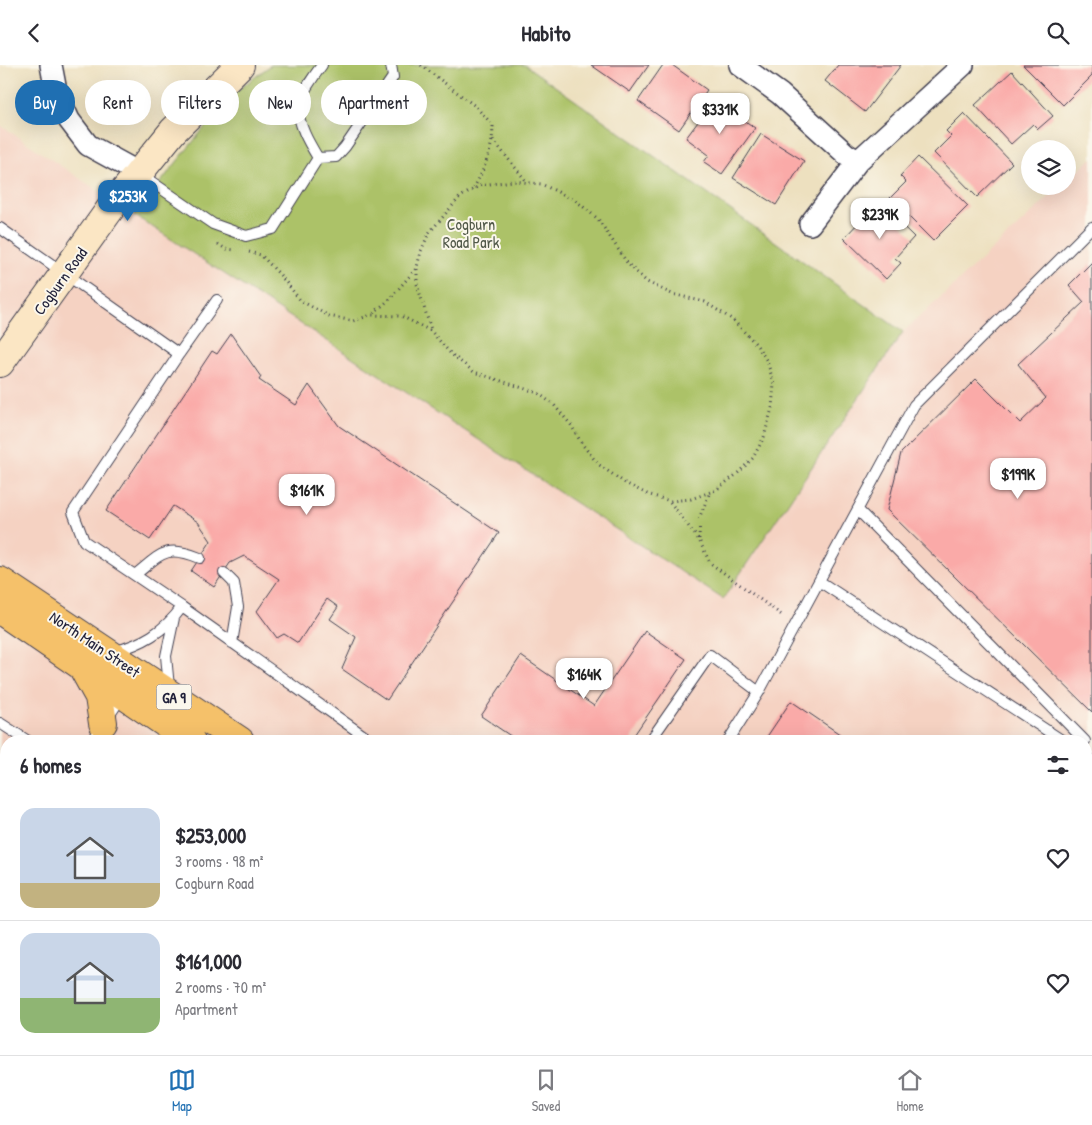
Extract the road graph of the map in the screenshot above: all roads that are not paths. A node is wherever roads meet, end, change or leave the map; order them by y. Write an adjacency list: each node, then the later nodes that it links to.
1 (51, 65): 9 (street)
2 (240, 65): 9 (street, Cogburn Road)
3 (322, 65): 7 (lane)
4 (391, 65): 7 (lane)
5 (740, 65): 8 (street)
6 (963, 65): 8 (street)
7 (318, 158): 9 (lane)
8 (858, 161): 10 (street)
9 (139, 173): 13 (street, Cogburn Road)
10 (810, 224)
11 (1092, 227): 17 (lane)
12 (0, 228): 13 (lane)
13 (64, 274): 15 (lane); 16 (street, Cogburn Road)
14 (217, 300): 15 (lane)
15 (180, 354): 20 (lane)
16 (0, 363)
17 (858, 510): 22 (lane); 41 (lane)
18 (200, 558): 20 (lane)
19 (224, 573): 26 (lane)
20 (134, 575): 23 (lane)
21 (0, 581): 27 (main road, North Main Street / GA 9)
22 (819, 581): 29 (lane); 40 (lane)
23 (182, 607): 25 (lane); 26 (lane)
24 (0, 610): 28 (main road, North Main Street / GA 9)
25 (174, 618): 27 (lane); 31 (lane)
26 (232, 643): 37 (lane)
27 (108, 653): 31 (main road, North Main Street / GA 9)
28 (80, 665): 30 (main road, North Main Street / GA 9); 33 (main road)
29 (759, 692): 38 (lane); 39 (lane)
30 (123, 695): 33 (lane); 35 (main road, North Main Street / GA 9)
31 (171, 695): 36 (main road, North Main Street / GA 9)
32 (0, 723): 34 (lane)
33 (97, 732)
34 (17, 735)
35 (183, 735)
36 (231, 735)
37 (363, 735)
38 (654, 735)
39 (732, 735)
40 (1054, 735)
41 (1078, 735)

